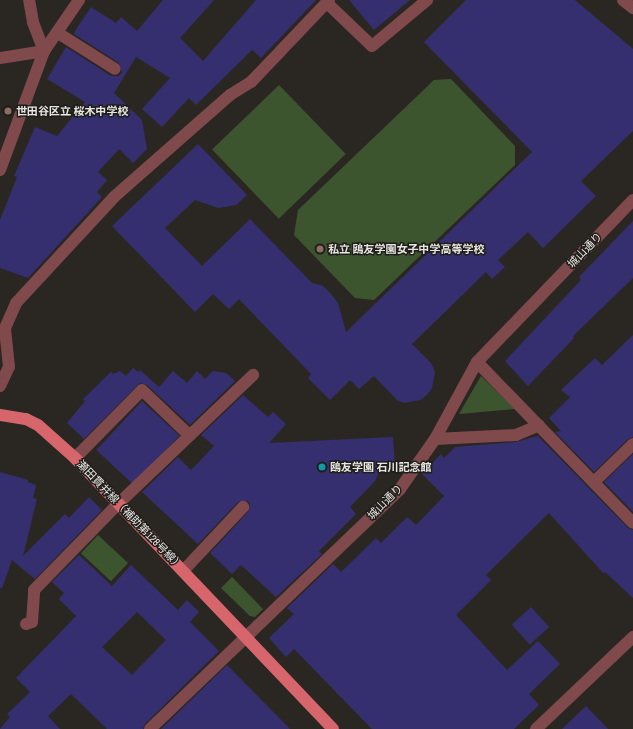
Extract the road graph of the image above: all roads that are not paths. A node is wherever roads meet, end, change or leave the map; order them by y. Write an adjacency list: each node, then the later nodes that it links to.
1 (29, 0): 8 (street)
2 (79, 0): 7 (street)
3 (428, 0): 5 (street)
4 (623, 0): 6 (street)
5 (328, 1): 15 (street)
6 (633, 8)
7 (58, 32): 8 (street); 10 (street)
8 (44, 51): 9 (street); 11 (street)
9 (0, 58)
10 (114, 69)
11 (0, 170)
12 (633, 200): 13 (street, 城山通り)
13 (477, 362): 17 (street); 19 (street, 城山通り)
14 (253, 375): 18 (street)
15 (0, 386)
16 (0, 415): 21 (main road, 瀬田貫井線（補助第128号線）)
17 (539, 425): 19 (street); 22 (street)
18 (190, 436): 21 (street); 23 (street)
19 (435, 439): 28 (street, 城山通り)
20 (633, 444): 22 (street)
21 (75, 458): 23 (main road, 瀬田貫井線（補助第128号線）)
22 (594, 481): 25 (street)
23 (118, 504): 26 (main road, 瀬田貫井線（補助第128号線）); 27 (street)
24 (243, 507): 26 (street)
25 (633, 522)
26 (183, 571): 28 (main road, 瀬田貫井線（補助第128号線）)
27 (26, 624)
28 (246, 637): 30 (street, 城山通り); 31 (main road)
29 (633, 637): 32 (street)
30 (150, 729)
31 (334, 729)
32 (536, 729)

